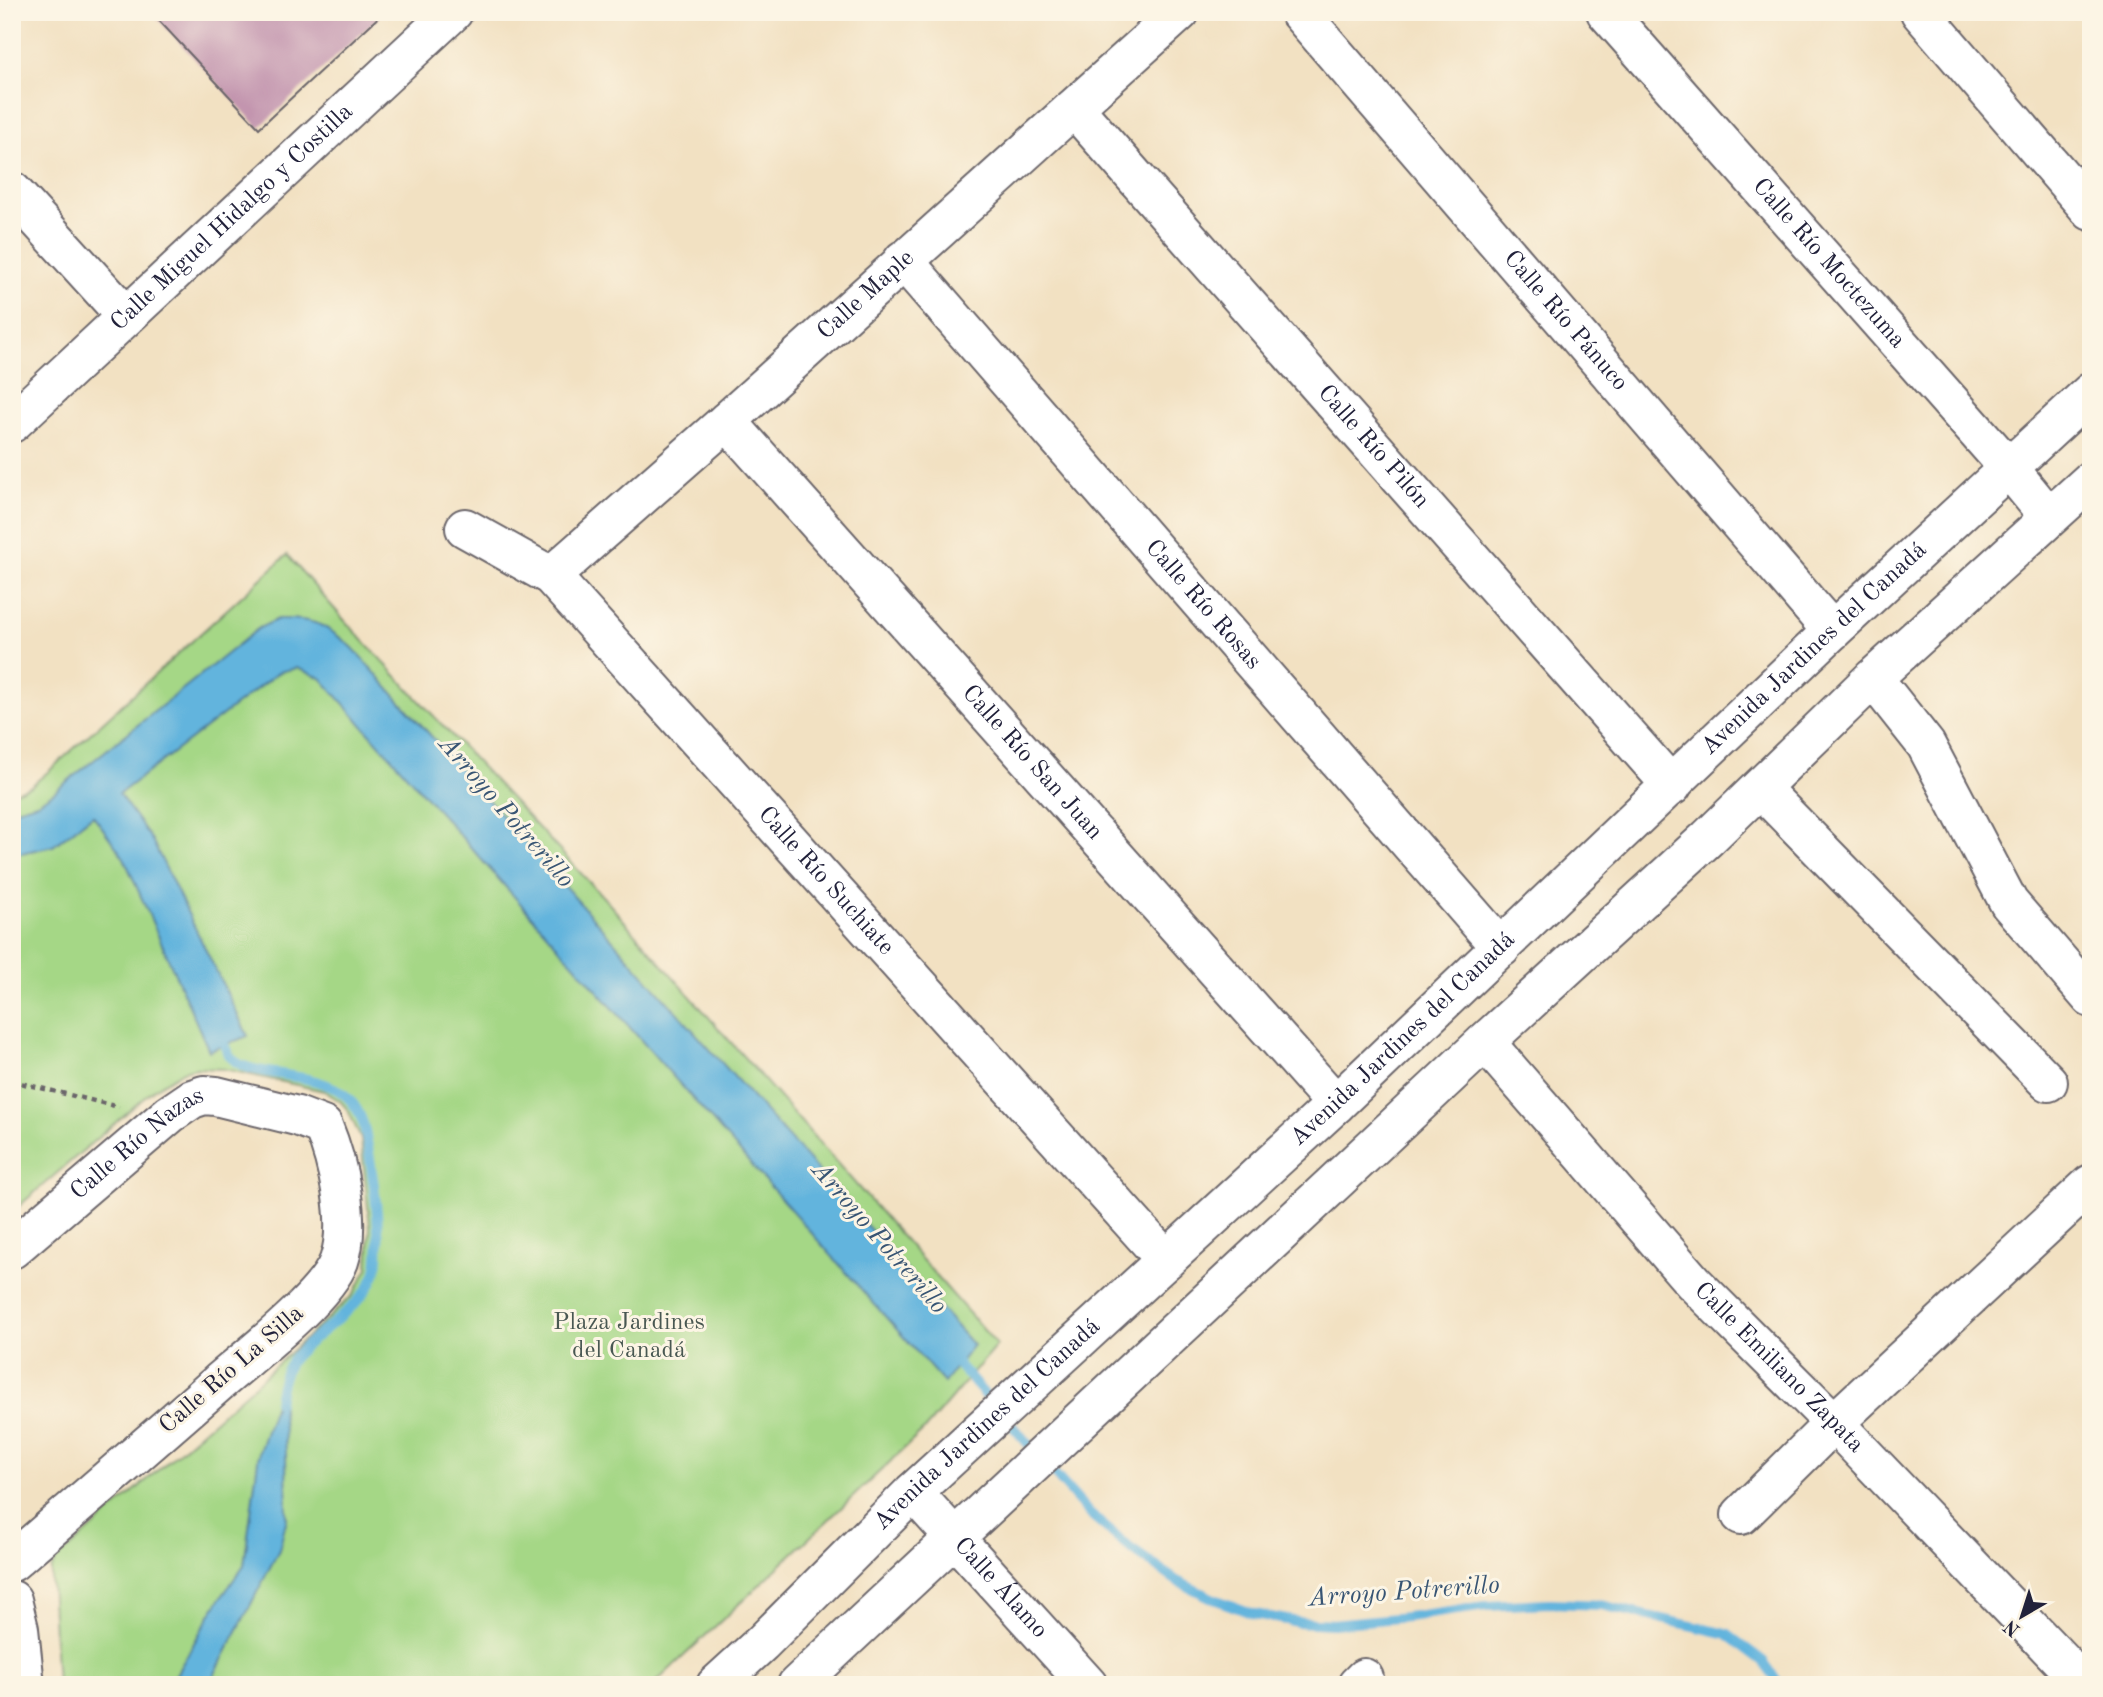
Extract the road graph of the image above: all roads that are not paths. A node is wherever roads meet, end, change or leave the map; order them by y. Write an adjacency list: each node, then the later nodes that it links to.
1 (453, 12): 10 (street, Calle Miguel Hidalgo y Costilla)
2 (1180, 12): 6 (street, Calle Maple)
3 (1299, 12): 19 (street, Calle Río Pánuco)
4 (1606, 12): 14 (street, Calle Río Moctezuma)
5 (1920, 12): 8 (street)
6 (1074, 108): 9 (street, Calle Maple); 21 (street, Calle Río Pilón)
7 (12, 191): 10 (street)
8 (2091, 211)
9 (904, 260): 12 (street, Calle Maple); 23 (street, Calle Río Rosas)
10 (125, 316): 13 (street, Calle Miguel Hidalgo y Costilla)
11 (2091, 393): 14 (street, Avenida Jardines del Canadá)
12 (727, 421): 18 (street, Calle Maple); 27 (street, Calle Río San Juan)
13 (12, 424)
14 (2008, 467): 16 (street, Calle Río Moctezuma); 19 (street, Avenida Jardines del Canadá)
15 (2091, 480): 16 (street)
16 (2049, 517): 20 (street)
17 (465, 528): 18 (street, Calle Río Suchiate)
18 (551, 576): 31 (street, Calle Río Suchiate)
19 (1832, 631): 21 (street, Avenida Jardines del Canadá)
20 (1873, 678): 22 (street); 24 (street)
21 (1672, 786): 23 (street, Avenida Jardines del Canadá)
22 (1760, 788): 25 (street); 26 (street)
23 (1501, 948): 27 (street, Avenida Jardines del Canadá)
24 (2091, 998)
25 (1485, 1042): 32 (street, Calle Emiliano Zapata); 35 (street)
26 (2049, 1082)
27 (1336, 1104): 31 (street, Avenida Jardines del Canadá)
28 (323, 1126): 30 (street, Calle Río Nazas); 36 (street, Calle Río La Silla)
29 (2091, 1184): 32 (street)
30 (12, 1250)
31 (1166, 1260): 33 (street, Avenida Jardines del Canadá)
32 (1834, 1423): 34 (street); 42 (street, Calle Emiliano Zapata)
33 (914, 1492): 35 (street, Calle Álamo); 39 (street, Avenida Jardines del Canadá)
34 (1741, 1515)
35 (956, 1536): 40 (street); 41 (street, Calle Álamo)
36 (12, 1562)
37 (12, 1600): 38 (street)
38 (25, 1685)
39 (716, 1685)
40 (797, 1685)
41 (1088, 1685)
42 (2085, 1685)

